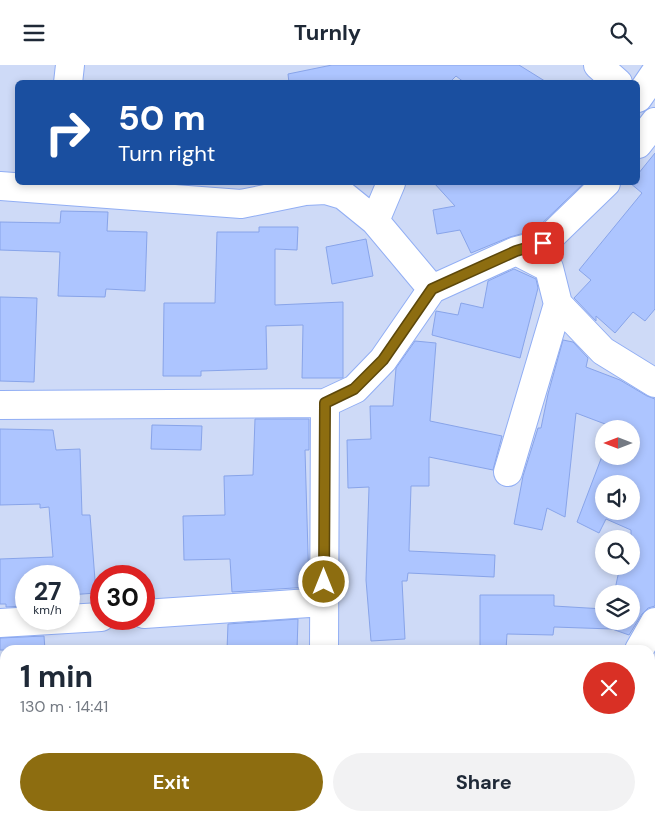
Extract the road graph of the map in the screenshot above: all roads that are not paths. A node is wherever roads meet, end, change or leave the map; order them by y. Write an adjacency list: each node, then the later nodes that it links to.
1 (70, 65): 4 (street)
2 (598, 65): 5 (street)
3 (655, 73): 6 (street)
4 (68, 80)
5 (615, 80)
6 (640, 96)
7 (640, 101): 8 (street)
8 (655, 114)
9 (655, 122): 10 (street)
10 (640, 141)
11 (389, 185): 15 (street)
12 (604, 185): 16 (street)
13 (0, 186): 14 (street)
14 (53, 186): 15 (street)
15 (376, 221): 17 (street)
16 (546, 256): 17 (street); 18 (street)
17 (432, 289): 20 (street)
18 (558, 304): 19 (street); 22 (street)
19 (655, 383)
20 (325, 403): 21 (street); 23 (street)
21 (0, 405)
22 (508, 472)
23 (324, 601): 24 (street); 28 (street)
24 (155, 614)
25 (90, 618): 27 (street)
26 (655, 622): 29 (street)
27 (0, 623)
28 (324, 645)
29 (641, 645)

